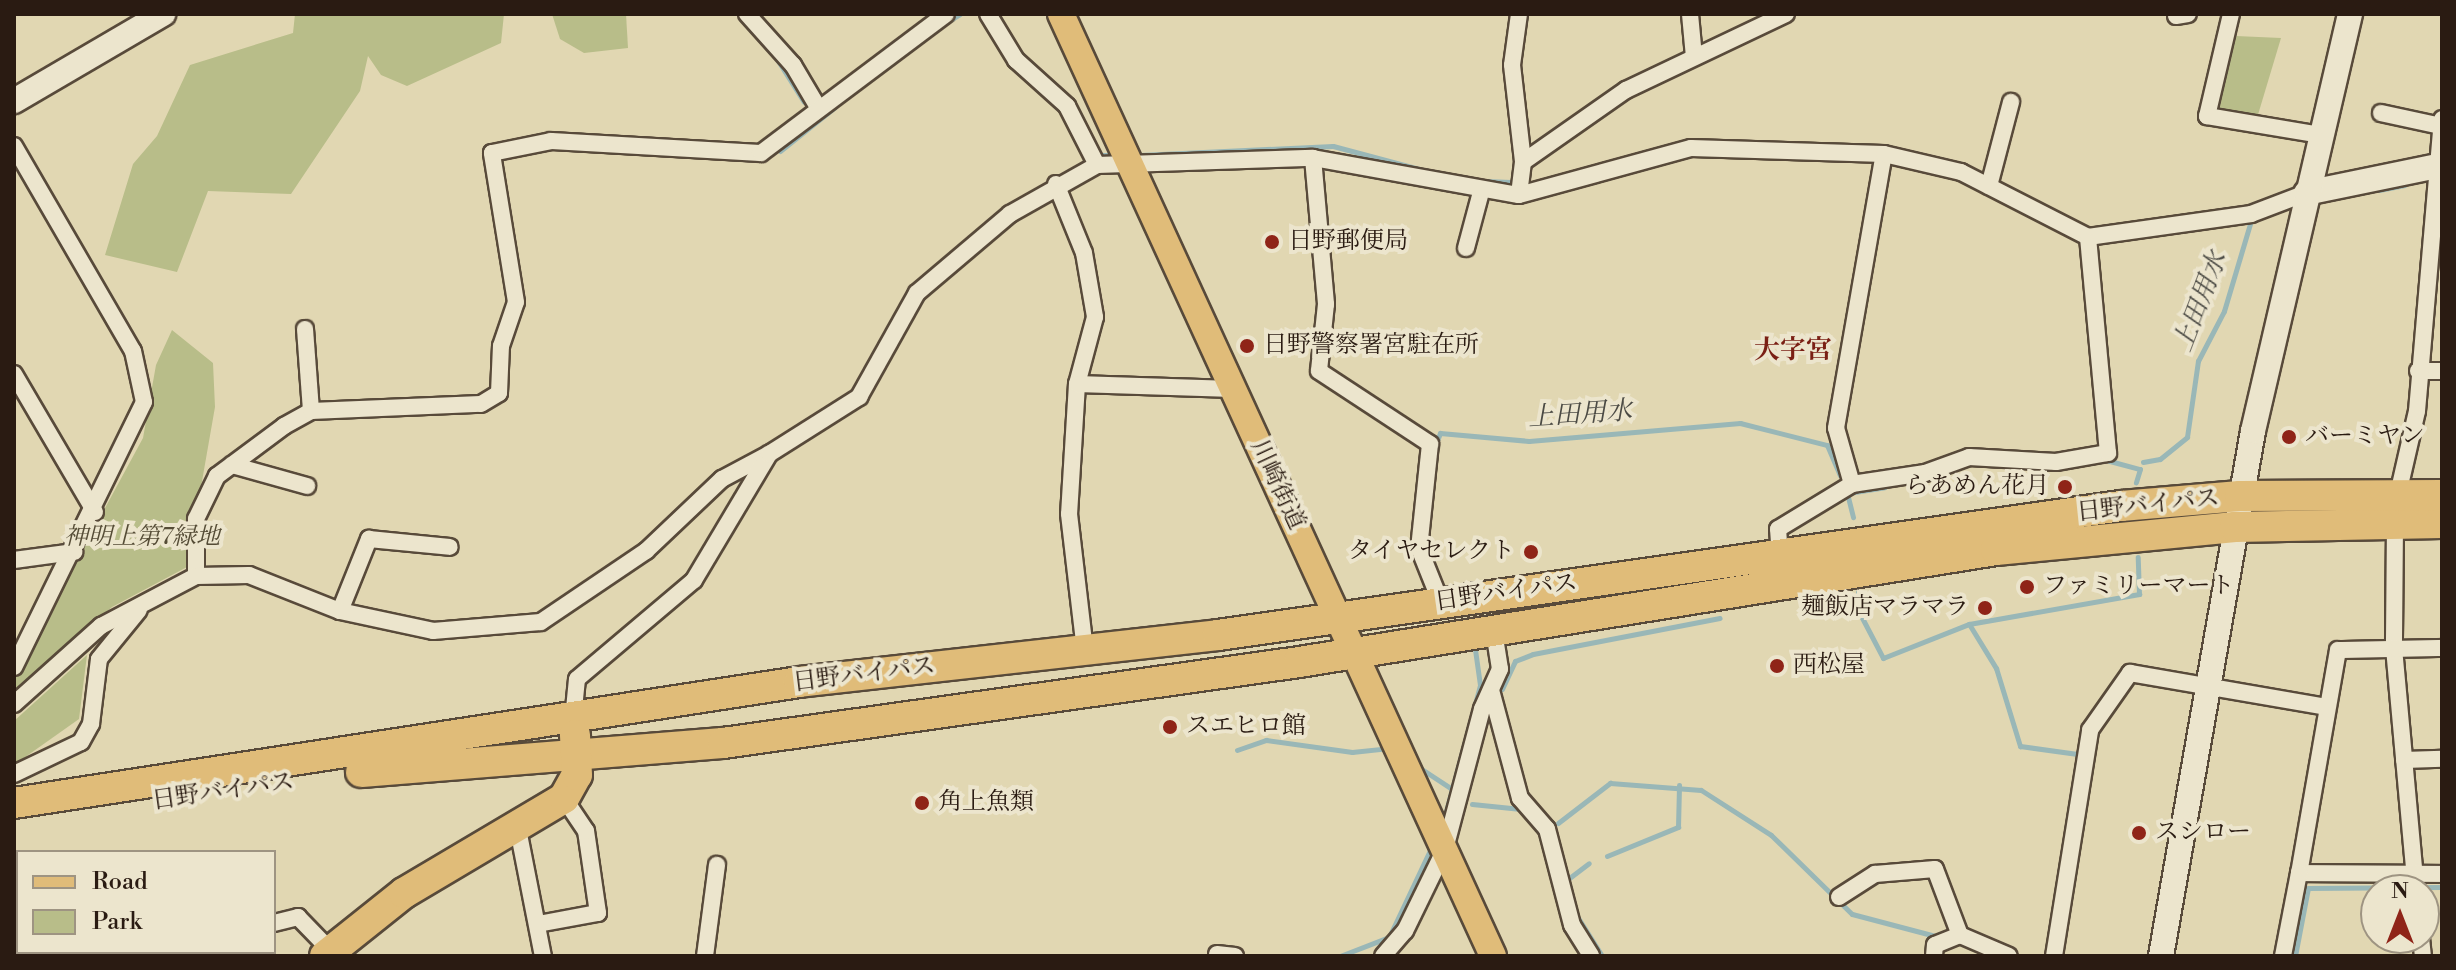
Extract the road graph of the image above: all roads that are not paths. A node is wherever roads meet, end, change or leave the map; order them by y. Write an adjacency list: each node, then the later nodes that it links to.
1 (163, 14): 12 (street)
2 (747, 14): 14 (street)
3 (946, 14): 14 (street)
4 (988, 14): 22 (street)
5 (1061, 14): 24 (main road, 川崎街道)
6 (1519, 14): 21 (street)
7 (1690, 14): 11 (street)
8 (1786, 14): 11 (street)
9 (2231, 14): 17 (street)
10 (2350, 14): 17 (street)
11 (1694, 57): 21 (street)
12 (14, 101)
13 (2011, 102): 26 (street)
14 (819, 109): 39 (street)
15 (2381, 113): 16 (street)
16 (2441, 122): 23 (street)
17 (2321, 135): 28 (street)
18 (14, 146): 47 (street)
19 (1884, 154): 26 (street); 29 (street); 42 (street)
20 (1313, 158): 24 (street); 27 (street); 57 (street)
21 (1523, 162): 29 (street)
22 (1097, 165): 24 (street); 25 (street)
23 (2437, 166): 28 (street); 32 (street)
24 (1134, 167): 38 (main road, 川崎街道)
25 (1056, 184): 37 (street); 40 (street)
26 (1989, 186): 30 (street)
27 (1481, 192): 29 (street); 31 (street)
28 (2306, 193): 30 (street); 46 (street)
29 (1519, 195)
30 (2088, 237): 42 (street)
31 (1466, 248)
32 (2434, 261): 34 (street)
33 (305, 329): 39 (street)
34 (2418, 371): 35 (street); 44 (street)
35 (2442, 371)
36 (14, 374): 47 (street)
37 (1077, 384): 38 (street); 63 (street)
38 (1233, 389): 59 (main road, 川崎街道)
39 (311, 411): 41 (street)
40 (769, 454): 58 (street); 70 (street)
41 (232, 465): 43 (street); 55 (street)
42 (1852, 484): 53 (street)
43 (307, 486)
44 (2398, 494): 45 (highway, 日野バイパス); 46 (highway, 日野バイパス)
45 (2442, 495)
46 (2240, 496): 50 (street); 53 (highway, 日野バイパス)
47 (95, 512): 52 (street)
48 (2442, 523): 49 (highway, 日野バイパス)
49 (2395, 524): 50 (highway, 日野バイパス); 61 (street)
50 (2235, 527): 60 (highway, 日野バイパス); 66 (street)
51 (450, 547): 58 (street)
52 (74, 552): 54 (street); 65 (street)
53 (1780, 557): 57 (highway, 日野バイパス)
54 (14, 560)
55 (196, 576): 56 (street); 58 (street)
56 (145, 603): 68 (street); 74 (street)
57 (1441, 603): 59 (highway, 日野バイパス)
58 (340, 611)
59 (1339, 618): 63 (highway, 日野バイパス); 64 (main road, 川崎街道)
60 (1494, 630): 64 (highway, 日野バイパス); 67 (street)
61 (2394, 648): 62 (street); 69 (street); 73 (street)
62 (2442, 648)
63 (1085, 650): 70 (highway, 日野バイパス)
64 (1355, 653): 71 (highway, 日野バイパス); 80 (main road, 川崎街道)
65 (14, 667)
66 (2208, 687): 69 (street); 97 (street); 98 (street)
67 (1491, 690): 80 (street); 94 (street)
68 (14, 704)
69 (2326, 707): 82 (street)
70 (573, 719): 71 (highway); 76 (highway, 日野バイパス)
71 (577, 755): 75 (highway); 76 (highway, 日野バイパス)
72 (2442, 759): 73 (street)
73 (2404, 760): 83 (street)
74 (14, 774)
75 (564, 798): 79 (highway); 87 (street)
76 (87, 802): 77 (highway, 日野バイパス); 78 (highway, 日野バイパス)
77 (14, 803)
78 (14, 822)
79 (517, 824): 87 (street); 89 (highway)
80 (1445, 849): 92 (street); 93 (main road, 川崎街道)
81 (717, 865): 91 (street)
82 (2299, 873): 84 (street); 99 (street)
83 (2414, 874)
84 (2360, 877)
85 (1839, 897): 88 (street)
86 (276, 922): 89 (street)
87 (538, 924): 90 (street)
88 (1960, 935): 95 (street); 96 (street)
89 (324, 954)
90 (543, 956)
91 (705, 956)
92 (1383, 956)
93 (1493, 956)
94 (1591, 956)
95 (1934, 956)
96 (2009, 956)
97 (2054, 956)
98 (2161, 956)
99 (2283, 956)

